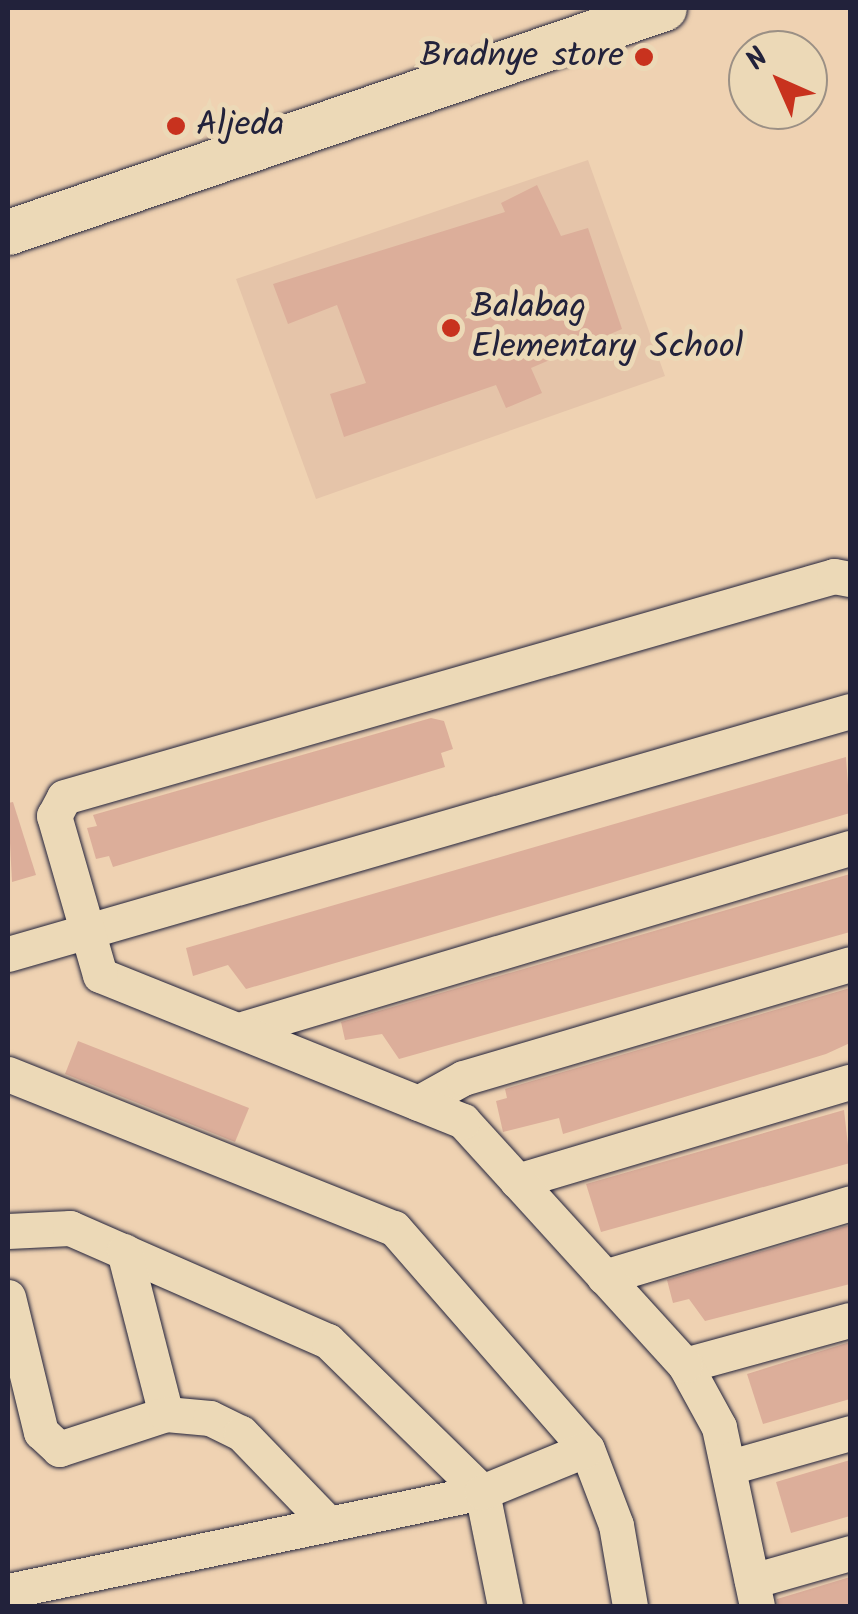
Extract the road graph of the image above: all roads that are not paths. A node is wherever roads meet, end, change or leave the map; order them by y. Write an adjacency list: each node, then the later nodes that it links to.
1 (664, 8): 2 (main road)
2 (8, 232)
3 (850, 579): 6 (street)
4 (850, 711): 6 (street)
5 (850, 848): 9 (street)
6 (88, 931): 7 (street); 9 (street)
7 (8, 954)
8 (850, 964): 12 (street)
9 (239, 1030): 12 (street)
10 (8, 1074): 23 (street)
11 (850, 1082): 13 (street)
12 (418, 1103): 13 (street)
13 (517, 1181): 17 (street)
14 (850, 1203): 17 (street)
15 (8, 1231): 16 (street)
16 (124, 1251): 21 (street); 25 (street)
17 (604, 1277): 20 (street)
18 (8, 1297): 21 (street)
19 (850, 1320): 20 (street)
20 (685, 1366): 24 (street)
21 (166, 1414): 26 (street)
22 (850, 1433): 24 (street)
23 (587, 1449): 25 (street); 31 (street)
24 (730, 1467): 29 (street)
25 (482, 1492): 26 (street); 30 (street)
26 (327, 1522): 28 (street)
27 (850, 1553): 29 (street)
28 (8, 1591)
29 (755, 1594)
30 (505, 1606)
31 (630, 1606)

